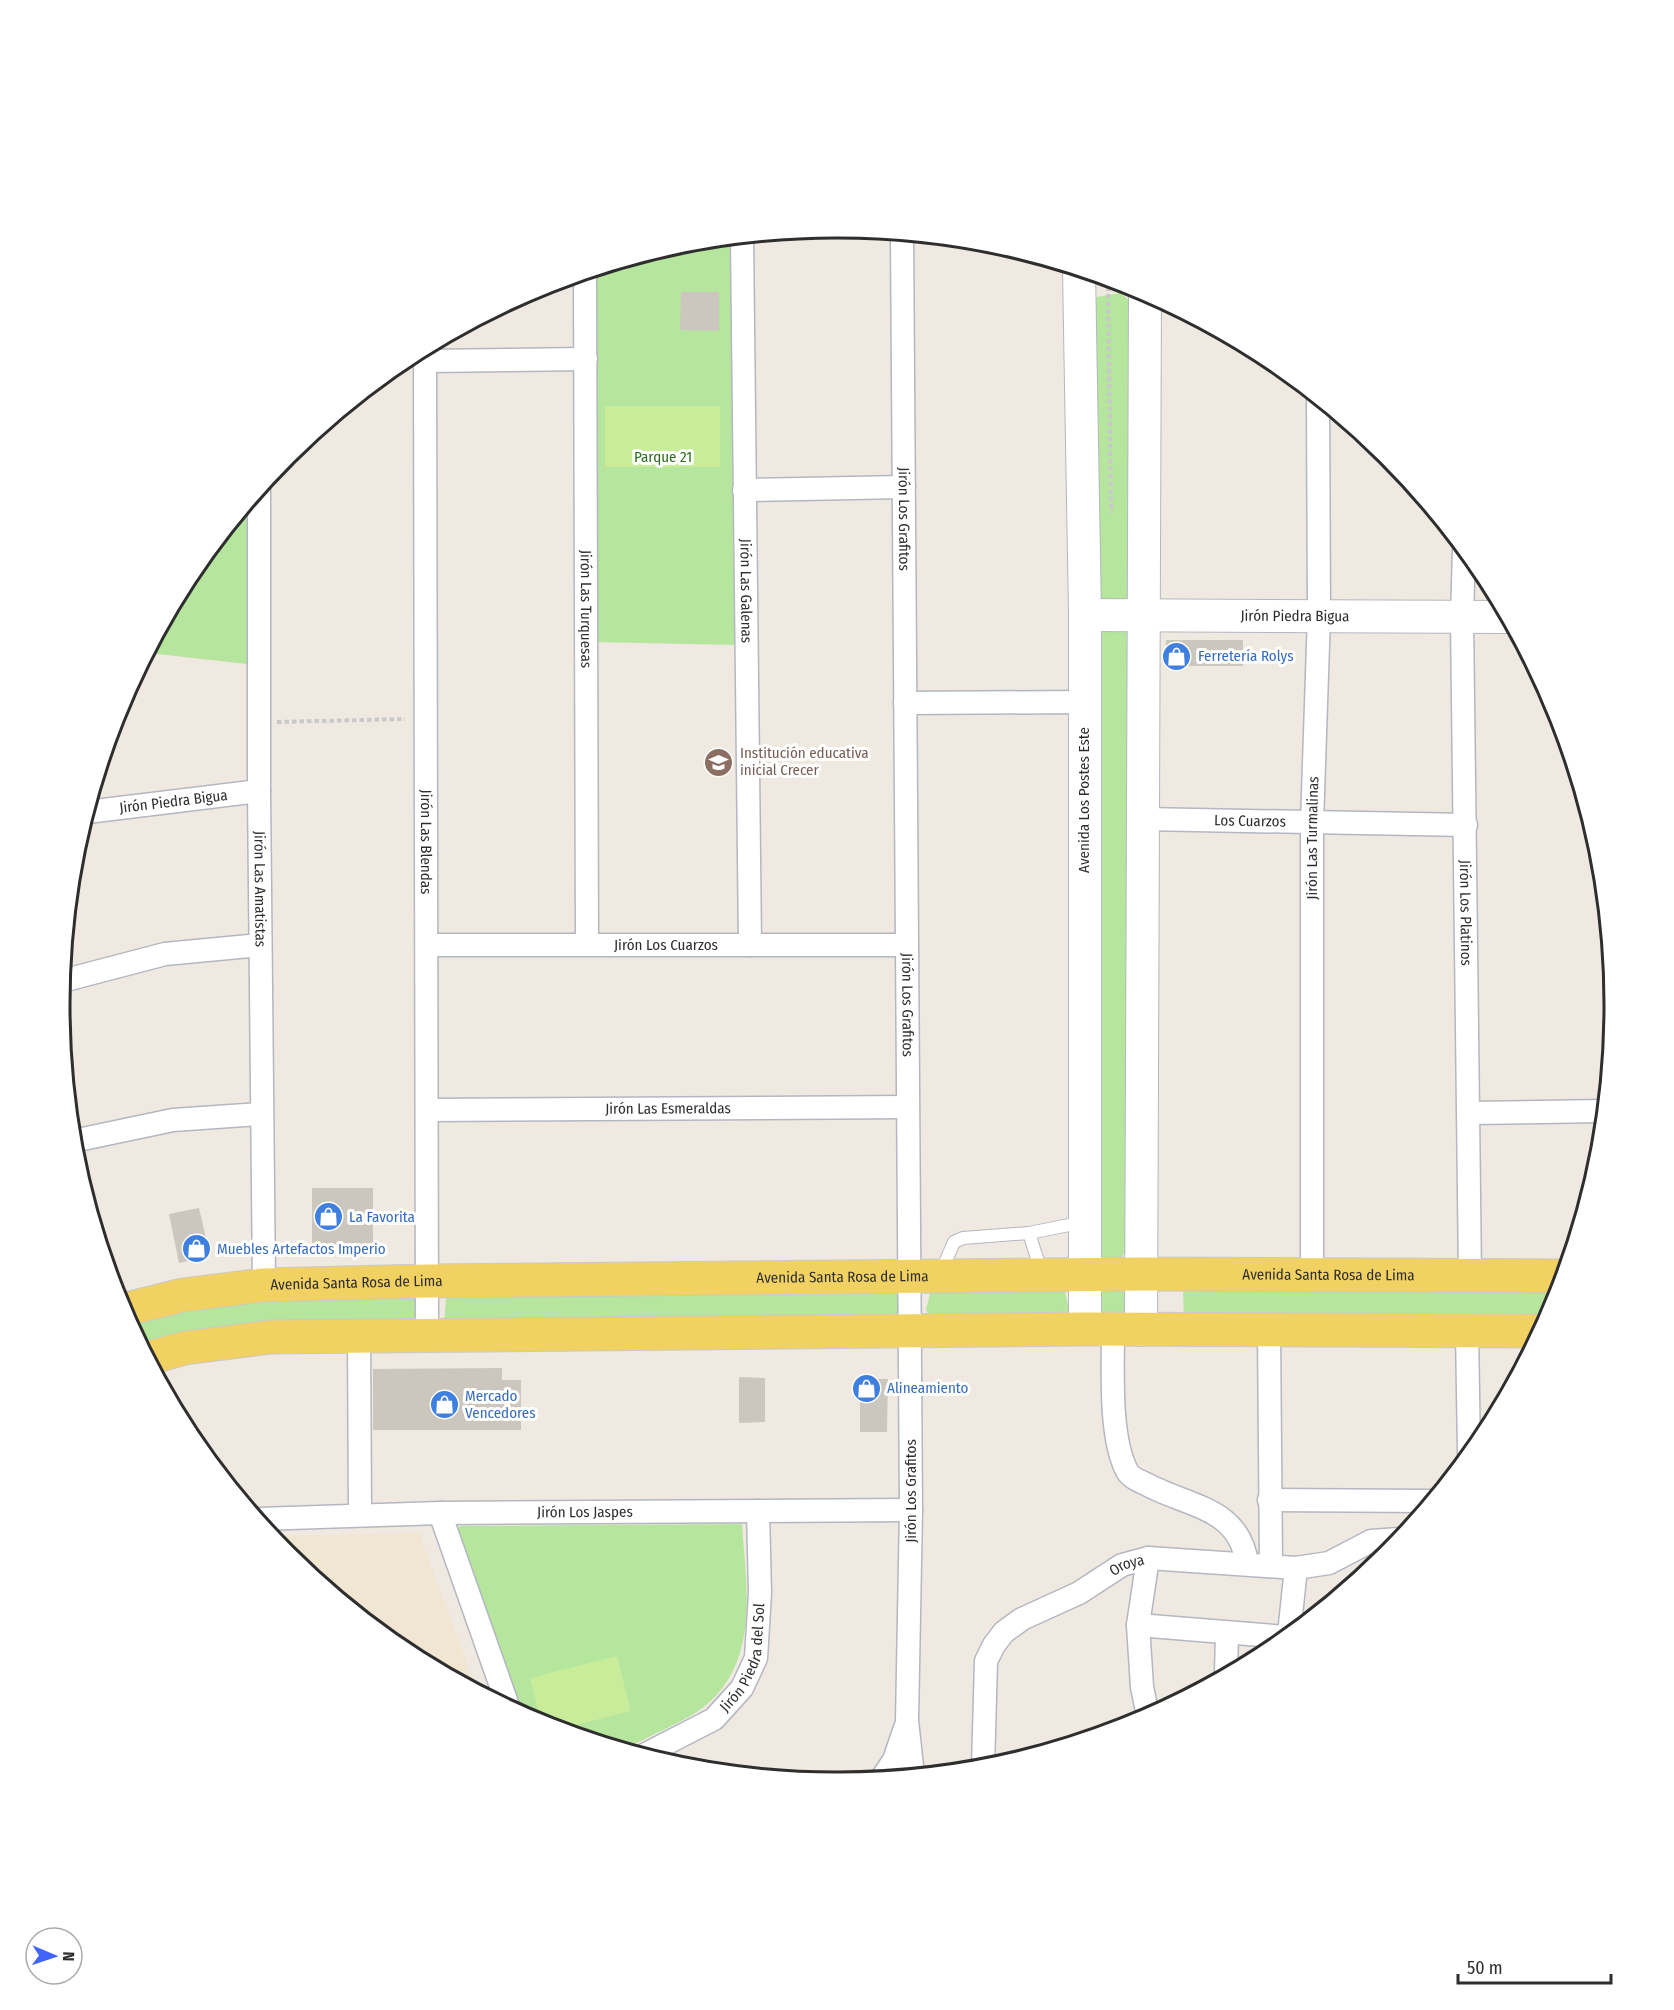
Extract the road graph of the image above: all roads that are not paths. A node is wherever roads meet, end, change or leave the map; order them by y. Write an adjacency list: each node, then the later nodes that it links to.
1 (902, 242): 10 (street, Jirón Los Grafitos)
2 (742, 244): 11 (street, Jirón Las Galenas)
3 (1084, 279): 14 (main road, Avenida Los Postes Este)
4 (585, 281): 8 (street, Jirón Las Turquesas)
5 (1145, 304): 15 (main road)
6 (433, 354): 8 (street)
7 (425, 359): 28 (street, Jirón Las Blendas)
8 (586, 359): 26 (street, Jirón Las Turquesas)
9 (1318, 409): 16 (street, Jirón Las Turmalinas)
10 (904, 487): 11 (street); 20 (street, Jirón Los Grafitos)
11 (744, 490): 29 (street, Jirón Las Galenas)
12 (259, 502): 21 (street, Jirón Las Amatistas)
13 (1464, 564): 17 (street, Jirón Los Platinos)
14 (1085, 615): 15 (main road, Jirón Piedra Bigua); 19 (main road, Avenida Los Postes Este)
15 (1146, 615): 16 (main road, Jirón Piedra Bigua); 23 (main road)
16 (1318, 615): 17 (main road, Jirón Piedra Bigua); 24 (street, Jirón Las Turmalinas)
17 (1462, 617): 18 (main road, Jirón Piedra Bigua); 25 (street, Jirón Los Platinos)
18 (1498, 617)
19 (1084, 702): 20 (street); 38 (main road, Avenida Los Postes Este)
20 (905, 703): 30 (street, Jirón Los Grafitos)
21 (259, 791): 22 (street, Jirón Piedra Bigua); 27 (street, Jirón Las Amatistas)
22 (96, 811)
23 (1144, 819): 24 (street, Los Cuarzos); 41 (main road)
24 (1312, 823): 25 (street, Los Cuarzos); 43 (street, Jirón Las Turmalinas)
25 (1466, 825): 35 (street, Jirón Los Platinos)
26 (588, 944): 28 (street, Jirón Los Cuarzos); 29 (street, Jirón Los Cuarzos)
27 (260, 945): 31 (street); 36 (street, Jirón Las Amatistas)
28 (428, 945): 33 (street, Jirón Las Blendas)
29 (750, 945): 30 (street, Jirón Los Cuarzos)
30 (906, 945): 32 (street, Jirón Los Grafitos)
31 (71, 979)
32 (907, 1107): 33 (street, Jirón Las Esmeraldas); 46 (street, Jirón Los Grafitos)
33 (428, 1110): 47 (street, Jirón Las Blendas)
34 (1596, 1111): 35 (street)
35 (1469, 1113): 44 (street, Jirón Los Platinos)
36 (261, 1114): 37 (street); 48 (street, Jirón Las Amatistas)
37 (82, 1139)
38 (1085, 1222): 39 (lane); 40 (main road, Avenida Los Postes Este)
39 (1029, 1233): 42 (lane); 46 (lane)
40 (1085, 1274): 41 (main road, Avenida Santa Rosa de Lima); 42 (main road, Avenida Santa Rosa de Lima); 50 (main road, Avenida Los Postes Este)
41 (1142, 1274): 43 (main road, Avenida Santa Rosa de Lima); 50 (main road)
42 (1042, 1275): 46 (main road, Avenida Santa Rosa de Lima)
43 (1312, 1276): 44 (main road, Avenida Santa Rosa de Lima)
44 (1470, 1276): 45 (main road, Avenida Santa Rosa de Lima)
45 (1553, 1276)
46 (924, 1277): 47 (main road, Avenida Santa Rosa de Lima); 54 (street, Jirón Los Grafitos)
47 (428, 1281): 48 (main road, Avenida Santa Rosa de Lima); 55 (street, Jirón Las Blendas)
48 (264, 1285): 49 (main road, Avenida Santa Rosa de Lima)
49 (133, 1308)
50 (1113, 1329): 51 (main road); 54 (main road); 68 (street)
51 (1269, 1329): 52 (main road); 59 (street)
52 (1467, 1331): 53 (main road); 58 (street)
53 (1530, 1331)
54 (909, 1333): 55 (main road); 61 (street, Jirón Los Grafitos)
55 (427, 1335): 56 (main road)
56 (359, 1336): 57 (main road); 64 (street)
57 (156, 1356)
58 (1469, 1438)
59 (1269, 1500): 60 (street); 69 (street)
60 (1421, 1501)
61 (911, 1510): 62 (street, Jirón Los Jaspes); 78 (street, Jirón Los Grafitos)
62 (758, 1511): 63 (street, Jirón Los Jaspes); 79 (street, Jirón Piedra del Sol)
63 (440, 1513): 64 (street, Jirón Los Jaspes); 76 (street)
64 (360, 1515): 65 (street, Jirón Los Jaspes)
65 (269, 1519)
66 (1385, 1540): 70 (street, Oroya)
67 (1148, 1558): 68 (street, Oroya); 72 (street); 80 (street, Oroya)
68 (1247, 1564): 69 (street, Oroya)
69 (1271, 1566): 70 (street, Oroya)
70 (1296, 1568): 71 (street)
71 (1289, 1623)
72 (1138, 1625): 73 (street); 77 (street)
73 (1227, 1633): 74 (street); 75 (street)
74 (1274, 1635)
75 (1226, 1665)
76 (504, 1695)
77 (1146, 1706)
78 (907, 1721): 81 (street, Jirón Los Grafitos); 82 (street)
79 (655, 1749)
80 (983, 1758)
81 (912, 1767)
82 (887, 1770)

